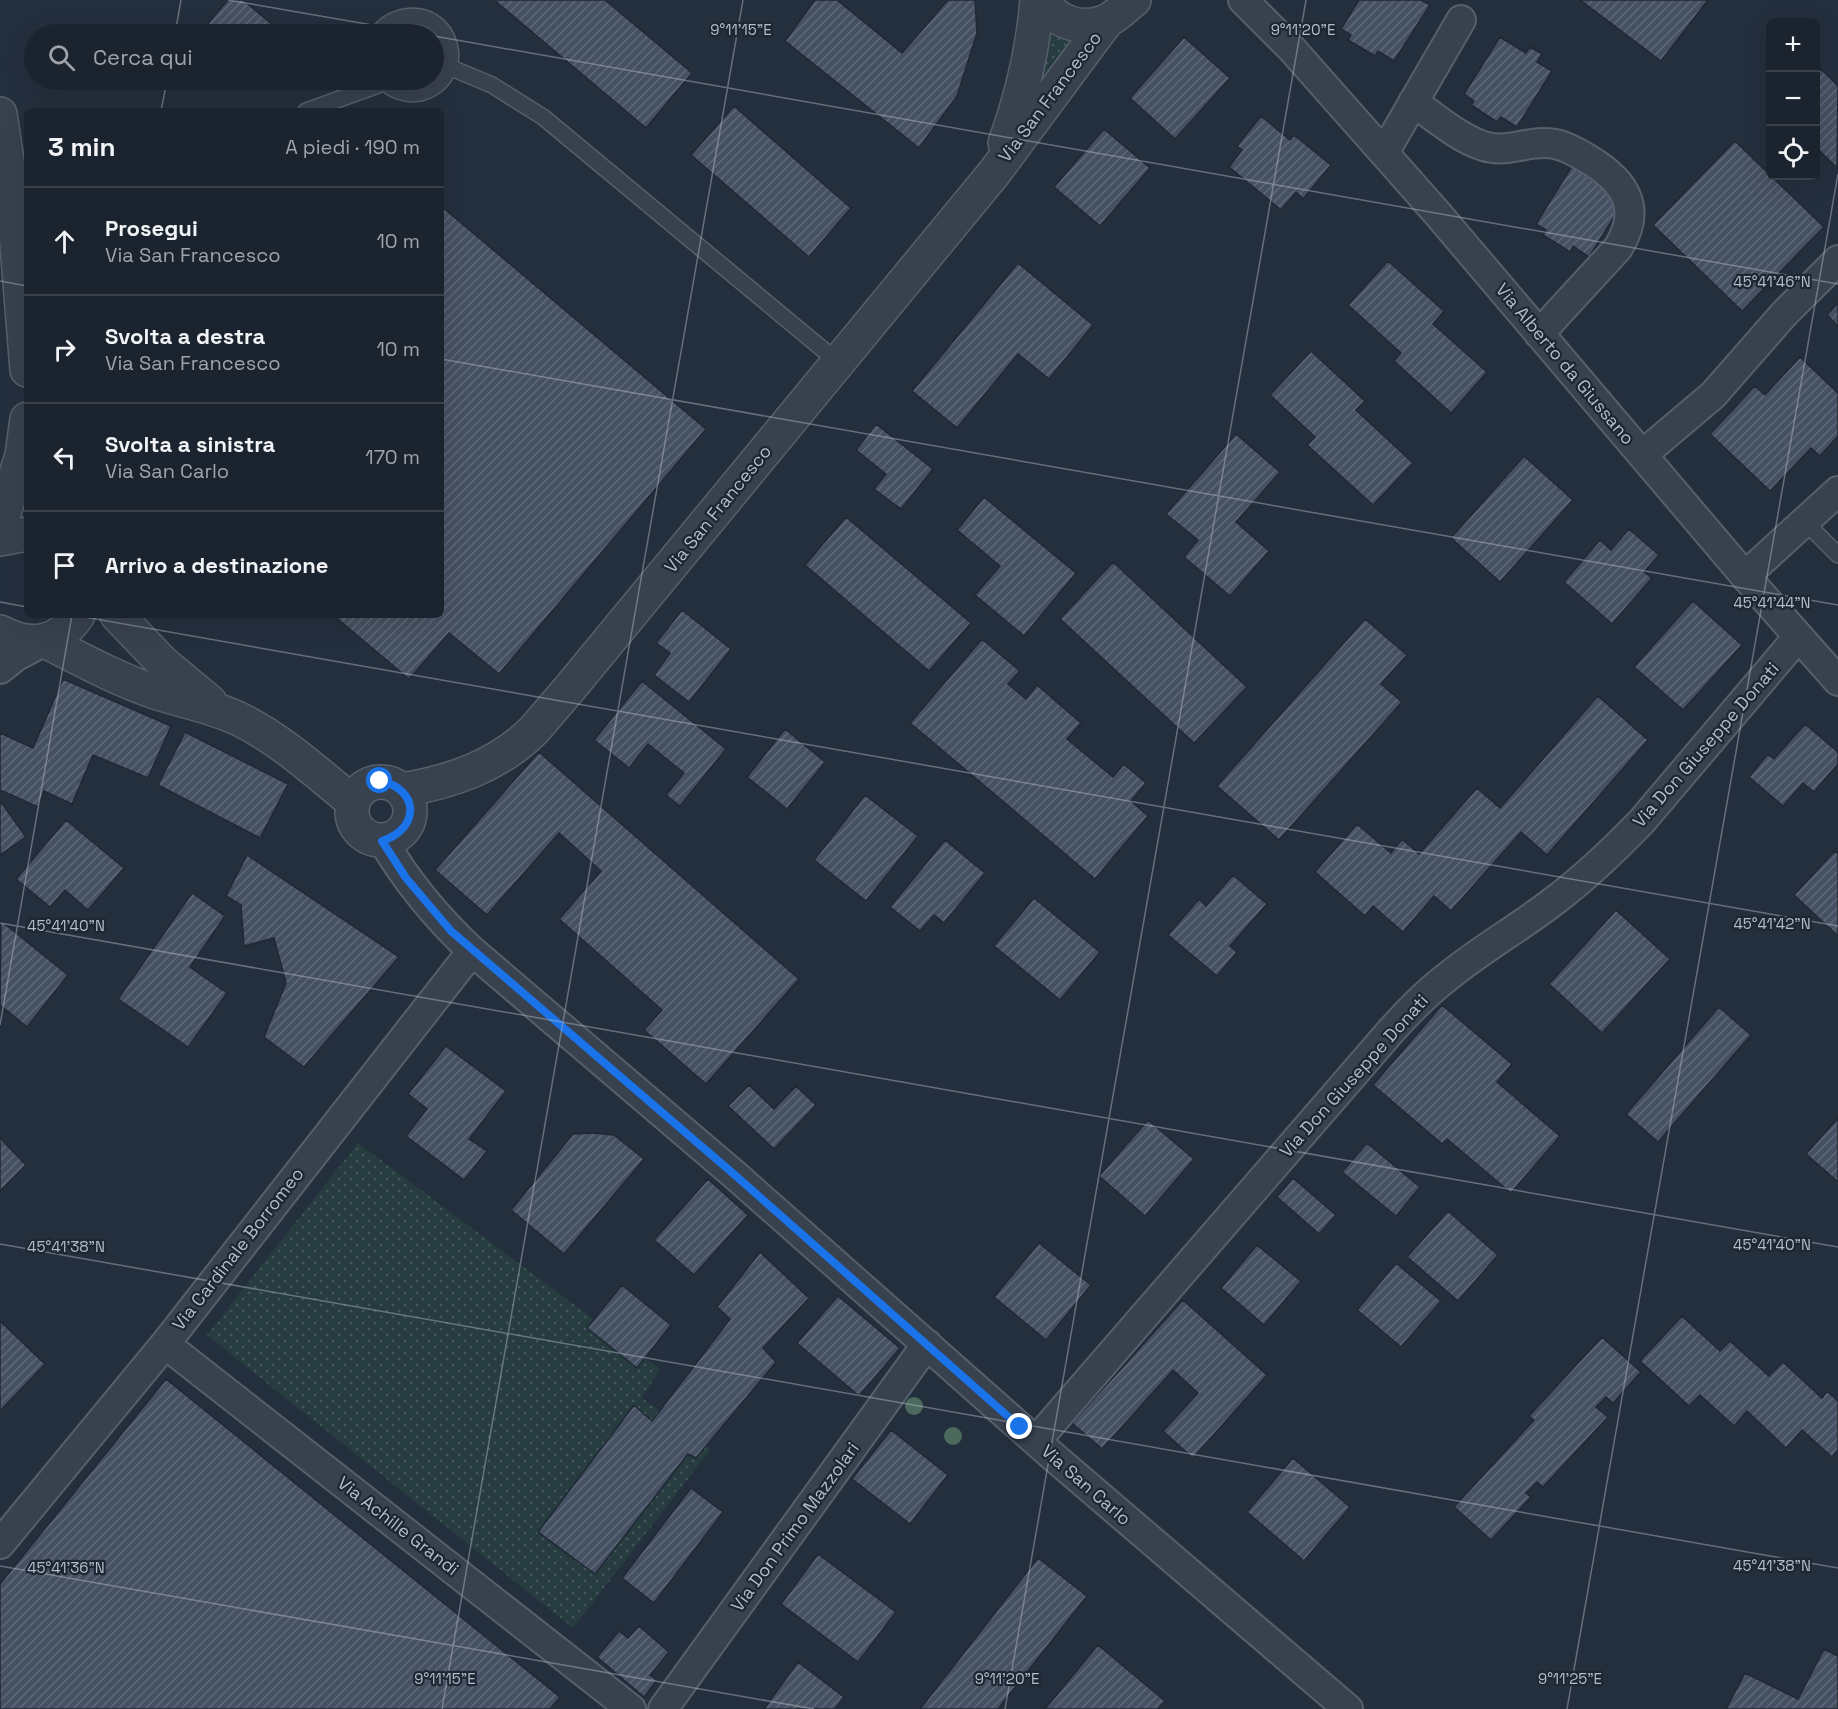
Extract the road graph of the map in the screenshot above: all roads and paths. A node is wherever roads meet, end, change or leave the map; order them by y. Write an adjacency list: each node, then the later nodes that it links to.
1 (1036, 0): 20 (street, Via San Francesco)
2 (1043, 0): 5 (street)
3 (1242, 0): 10 (street, Via Alberto da Giussano)
4 (1270, 0): 10 (street, Via Alberto da Giussano)
5 (1123, 7): 20 (street, Via San Francesco)
6 (1461, 20): 16 (street)
7 (387, 24): 8 (lane)
8 (435, 24)
9 (444, 33): 11 (lane)
10 (1291, 48): 19 (street, Via Alberto da Giussano)
11 (449, 67): 12 (lane); 25 (lane)
12 (444, 76)
13 (360, 90): 17 (lane)
14 (397, 90): 15 (lane)
15 (427, 90)
16 (1413, 102): 19 (street); 24 (street)
17 (314, 108)
18 (0, 114): 21 (street)
19 (1384, 153): 24 (street, Via Alberto da Giussano)
20 (994, 173): 25 (street, Via San Francesco)
21 (14, 209): 23 (street)
22 (1838, 260): 27 (street)
23 (24, 333)
24 (1539, 334): 27 (street, Via Alberto da Giussano)
25 (837, 362): 41 (street, Via San Francesco)
26 (24, 440): 30 (street)
27 (1642, 455): 32 (street, Via Alberto da Giussano)
28 (1838, 491): 29 (street)
29 (1806, 522): 31 (lane); 32 (street)
30 (7, 537)
31 (1838, 555)
32 (1745, 576): 36 (street, Via Alberto da Giussano)
33 (76, 618): 37 (street)
34 (120, 618): 40 (street)
35 (0, 632): 37 (street)
36 (1798, 636): 39 (street, Via Alberto da Giussano); 47 (street, Via Don Giuseppe Donati)
37 (45, 641): 38 (street); 40 (street)
38 (0, 669)
39 (1838, 681)
40 (220, 710): 42 (street)
41 (402, 790): 42 (street, Via San Francesco); 43 (street)
42 (352, 802): 43 (street)
43 (382, 841): 44 (street, Via San Carlo)
44 (472, 951): 45 (street, Via Cardinale Borromeo); 46 (street, Via San Carlo)
45 (165, 1344): 48 (street, Via Cardinale Borromeo); 49 (street, Via Achille Grandi)
46 (927, 1344): 47 (street, Via San Carlo); 50 (street, Via Don Primo Mazzolari)
47 (1036, 1441): 51 (street, Via San Carlo)
48 (0, 1544)
49 (632, 1709)
50 (663, 1709)
51 (1348, 1709)

